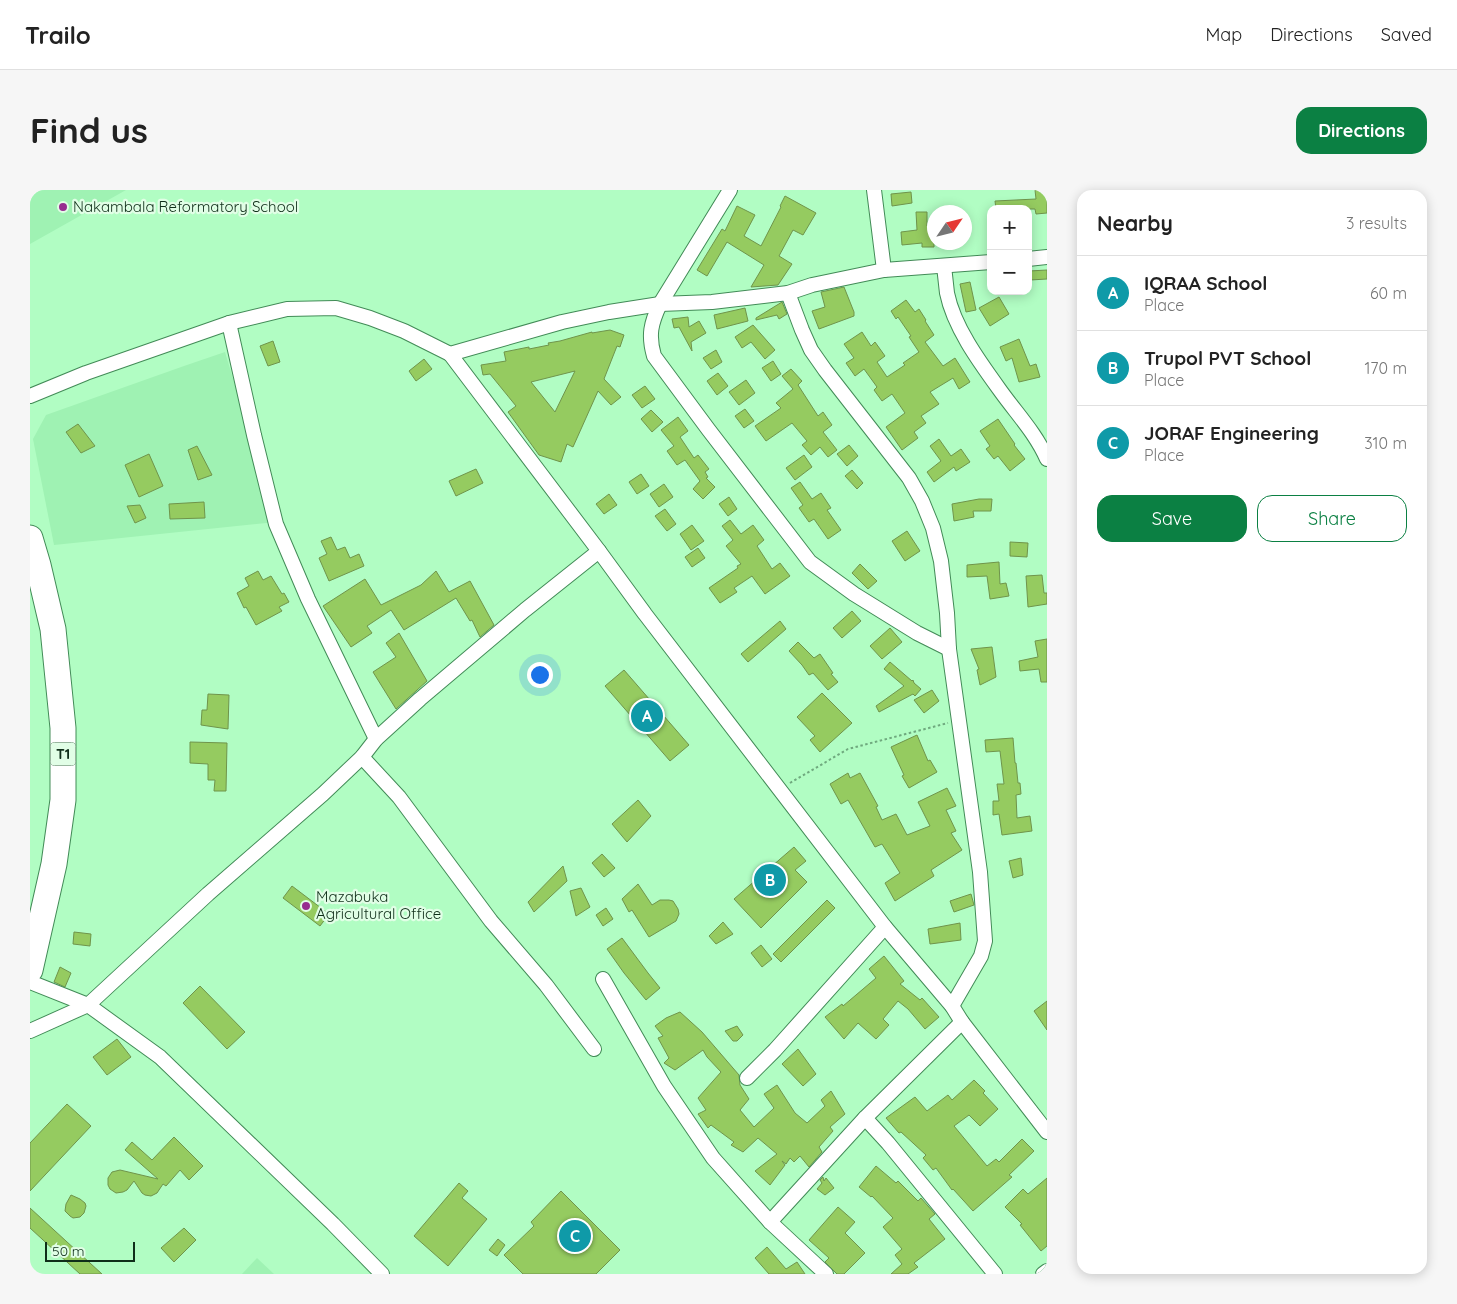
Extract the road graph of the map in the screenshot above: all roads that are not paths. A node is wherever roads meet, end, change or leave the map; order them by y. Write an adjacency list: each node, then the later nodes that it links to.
1 (730, 190): 9 (street)
2 (874, 190): 7 (street)
3 (1047, 257): 4 (street)
4 (1032, 259)
5 (987, 262): 6 (street)
6 (944, 266): 7 (street); 13 (street)
7 (884, 270): 8 (street)
8 (788, 293): 9 (street); 16 (street)
9 (660, 304): 11 (street); 16 (street)
10 (229, 323): 11 (street); 12 (street); 17 (street)
11 (450, 354): 15 (street)
12 (30, 396)
13 (1047, 460)
14 (30, 538): 20 (highway, T1)
15 (599, 551): 17 (street); 19 (street)
16 (949, 648): 24 (street)
17 (376, 740): 18 (street)
18 (362, 757): 23 (street); 27 (street)
19 (885, 927): 24 (street); 28 (street)
20 (30, 970)
21 (603, 979): 31 (street)
22 (30, 982): 23 (street)
23 (88, 1005): 26 (street); 33 (street)
24 (952, 1006): 25 (street)
25 (962, 1022): 29 (street); 30 (street)
26 (30, 1031)
27 (594, 1050)
28 (747, 1078)
29 (865, 1118): 31 (street); 35 (street)
30 (1047, 1132)
31 (770, 1222): 34 (street)
32 (1047, 1271): 36 (street)
33 (382, 1274)
34 (826, 1274)
35 (995, 1274)
36 (1043, 1274)

